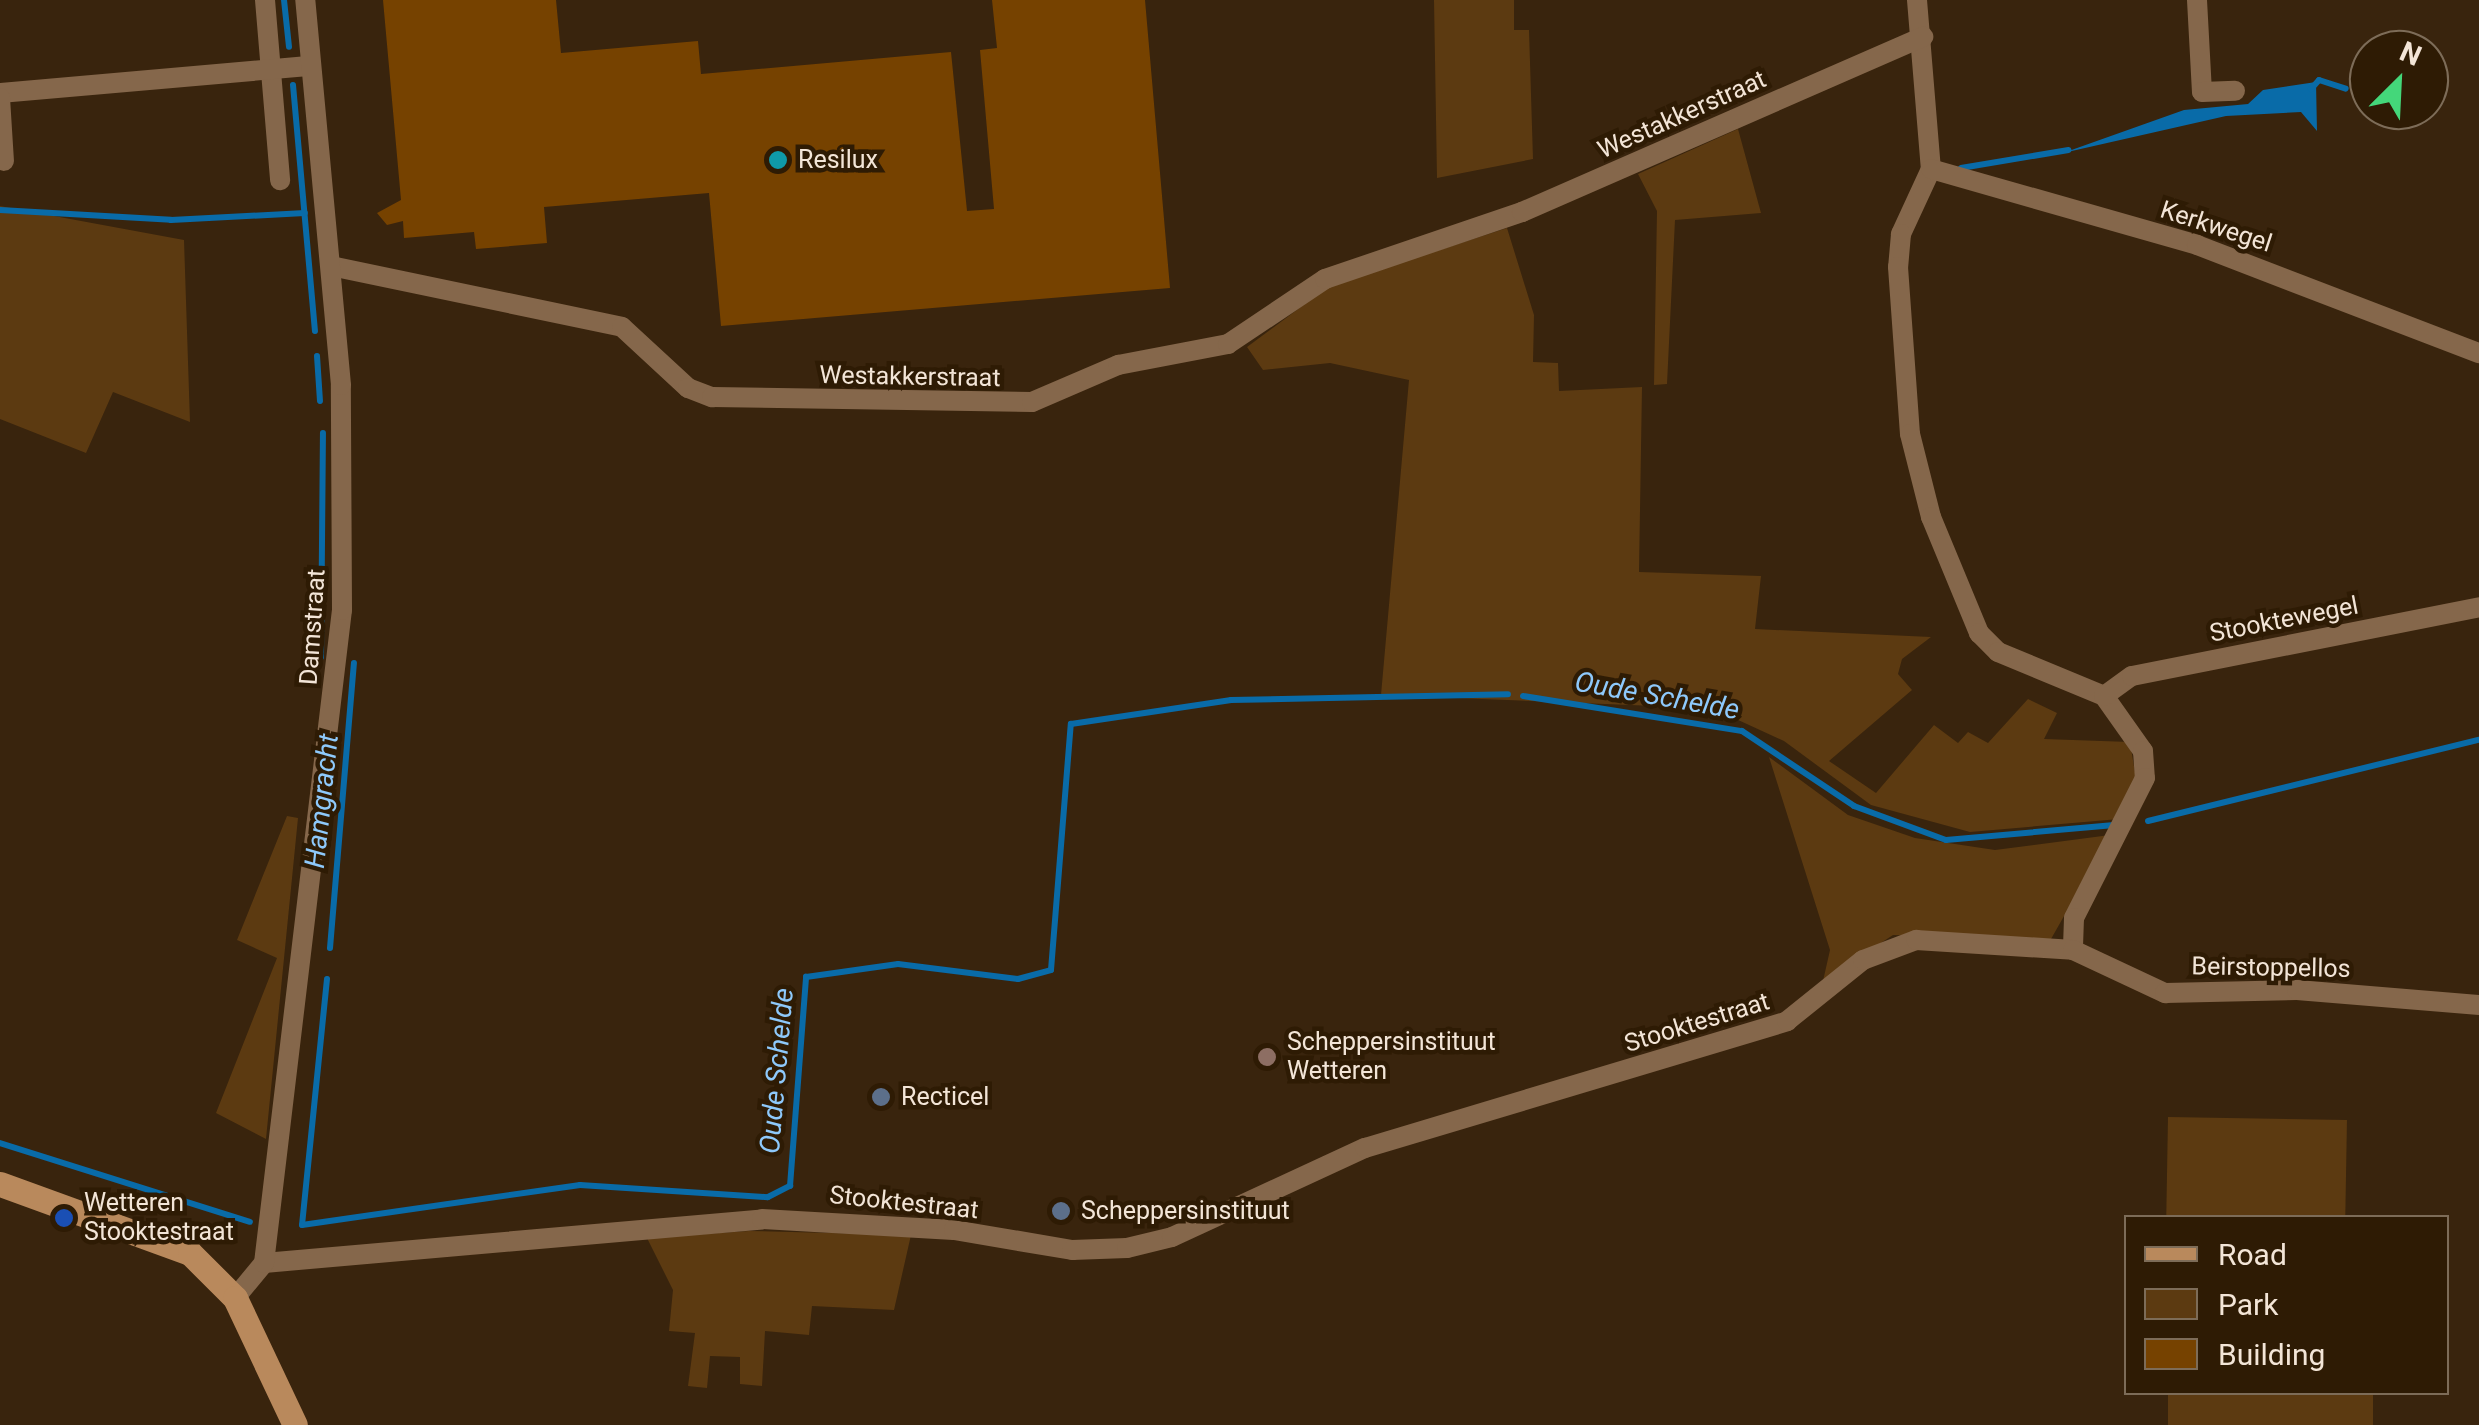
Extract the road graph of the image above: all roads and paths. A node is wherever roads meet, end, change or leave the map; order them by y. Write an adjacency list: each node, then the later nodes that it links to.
1 (265, 0): 7 (street)
2 (305, 0): 6 (street, Damstraat)
3 (1917, 0): 5 (street)
4 (2197, 0): 8 (street)
5 (1923, 37): 11 (street); 13 (street, Westakkerstraat)
6 (311, 66): 7 (street); 13 (street, Damstraat)
7 (272, 70): 9 (street); 12 (street)
8 (2234, 91)
9 (0, 96): 10 (street)
10 (4, 161)
11 (1931, 169): 14 (street, Kerkwegel); 16 (street)
12 (280, 180)
13 (331, 266): 20 (street, Damstraat)
14 (2479, 353)
15 (2479, 606): 16 (street, Stooktewegel)
16 (2104, 696): 17 (street)
17 (2073, 950): 18 (street, Beirstoppellos); 20 (street, Stooktestraat)
18 (2479, 1005)
19 (0, 1184): 21 (street)
20 (264, 1262): 21 (street)
21 (234, 1298): 22 (street)
22 (296, 1425)

